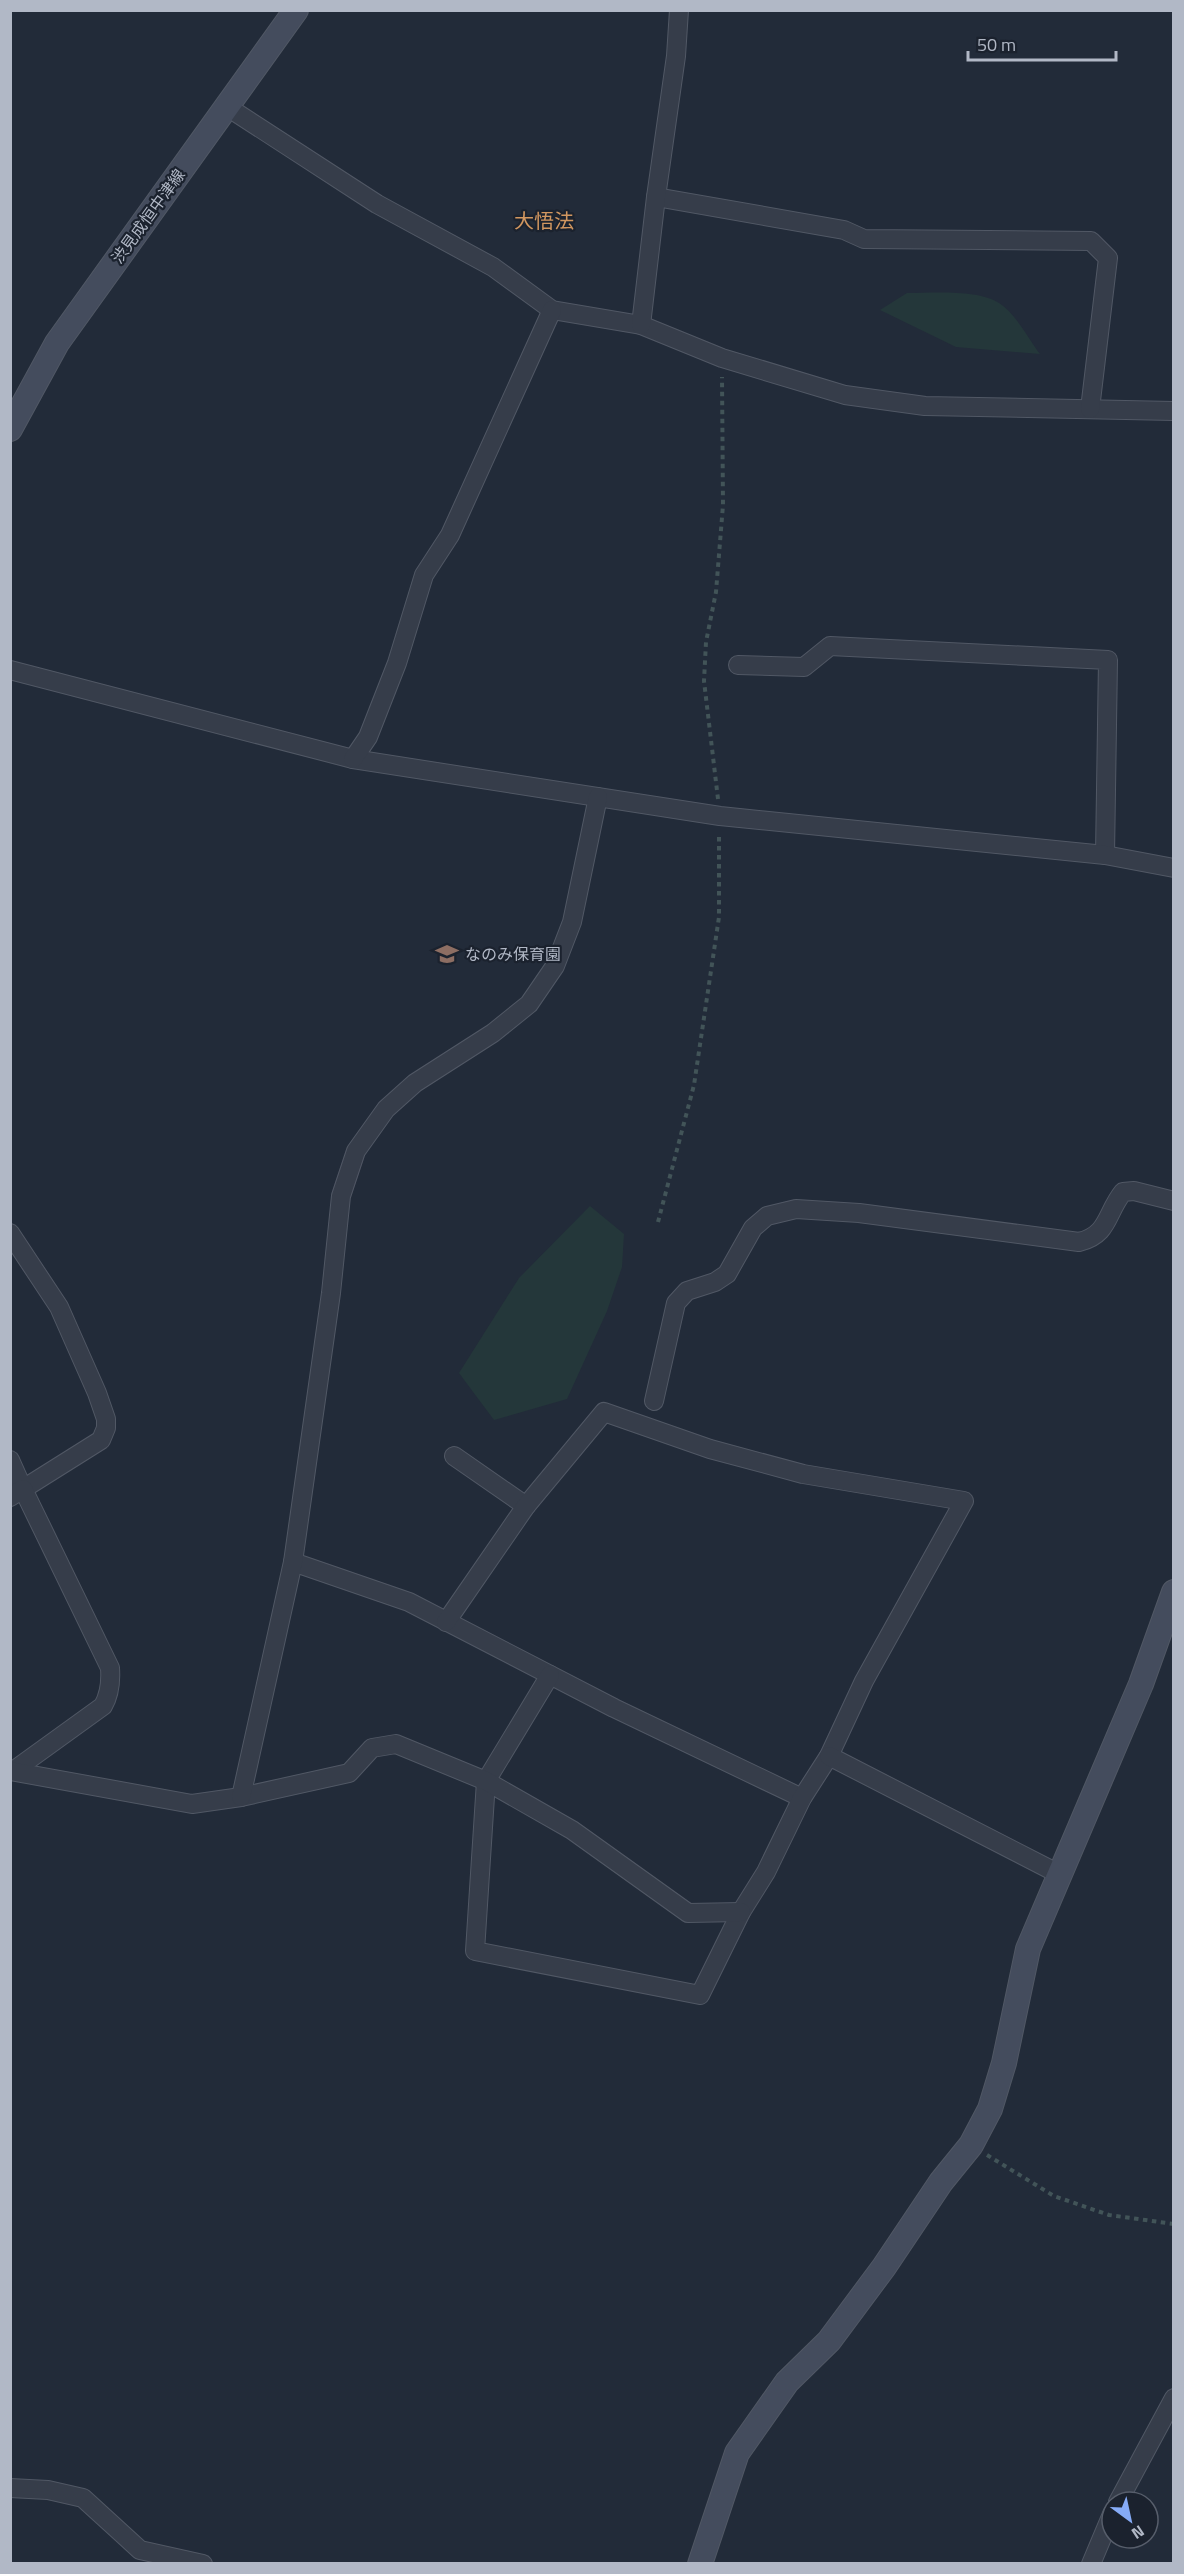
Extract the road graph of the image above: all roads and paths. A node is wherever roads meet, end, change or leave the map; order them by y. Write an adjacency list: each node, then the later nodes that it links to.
1 (296, 10): 3 (street, 渋見成恒中津線)
2 (679, 10): 4 (street)
3 (226, 106): 5 (street); 10 (street, 渋見成恒中津線)
4 (656, 197): 6 (street); 8 (street)
5 (552, 310): 6 (street); 13 (street)
6 (641, 326): 7 (street)
7 (722, 358): 8 (street); 15 (path)
8 (1090, 409): 9 (street)
9 (1173, 411)
10 (10, 429)
11 (738, 665): 16 (street)
12 (10, 670): 13 (street)
13 (353, 759): 14 (street)
14 (598, 797): 15 (street); 26 (street)
15 (720, 816): 16 (street); 19 (path)
16 (1105, 855): 17 (street)
17 (1173, 868)
18 (1173, 1201): 21 (street)
19 (658, 1222)
20 (10, 1233): 24 (street)
21 (654, 1401)
22 (454, 1455): 25 (street)
23 (10, 1460): 24 (street)
24 (17, 1493): 31 (street)
25 (526, 1506): 28 (street); 30 (street)
26 (293, 1562): 28 (street); 33 (street)
27 (1173, 1592): 35 (street)
28 (446, 1622): 29 (street)
29 (550, 1675): 32 (street); 34 (street)
30 (829, 1756): 34 (street); 35 (street)
31 (12, 1771): 33 (street)
32 (486, 1782): 33 (street); 36 (street); 36 (street)
33 (241, 1797)
34 (802, 1798): 36 (street)
35 (1059, 1874): 37 (street)
36 (741, 1912)
37 (971, 2145): 38 (path); 44 (street)
38 (1173, 2224)
39 (1173, 2398): 41 (street)
40 (10, 2488): 43 (street)
41 (1124, 2490)
42 (1100, 2543): 45 (street)
43 (203, 2564)
44 (700, 2564)
45 (1091, 2564)

